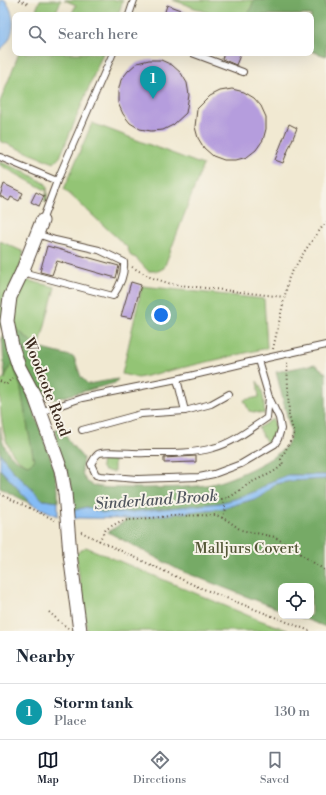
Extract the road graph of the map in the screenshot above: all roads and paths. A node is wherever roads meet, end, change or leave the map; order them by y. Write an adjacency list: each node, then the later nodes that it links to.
1 (19, 0): 3 (path)
2 (134, 0): 4 (lane)
3 (29, 4)
4 (130, 12)
5 (112, 56): 9 (lane, Woodcote Road)
6 (200, 56): 7 (lane)
7 (242, 72)
8 (0, 157): 9 (lane)
9 (57, 181): 10 (lane, Woodcote Road)
10 (42, 221): 12 (street, Woodcote Road)
11 (326, 222): 15 (path)
12 (37, 234): 13 (lane); 14 (street, Woodcote Road)
13 (124, 262): 14 (lane); 15 (path)
14 (22, 272): 23 (street, Woodcote Road)
15 (284, 297): 17 (path)
16 (326, 345): 17 (lane)
17 (273, 356): 18 (lane)
18 (258, 360): 19 (lane); 21 (lane)
19 (177, 379): 22 (lane); 23 (lane)
20 (229, 394): 22 (lane)
21 (269, 397): 21 (lane)
22 (185, 411): 24 (lane)
23 (40, 412): 33 (street, Woodcote Road, bridge)
24 (82, 430)
25 (0, 494): 28 (path)
26 (222, 499): 27 (path)
27 (222, 518): 30 (path); 31 (path)
28 (57, 520)
29 (78, 531): 30 (path)
30 (99, 541): 34 (path)
31 (326, 571)
32 (49, 612): 33 (path)
33 (80, 630)
34 (310, 631)

